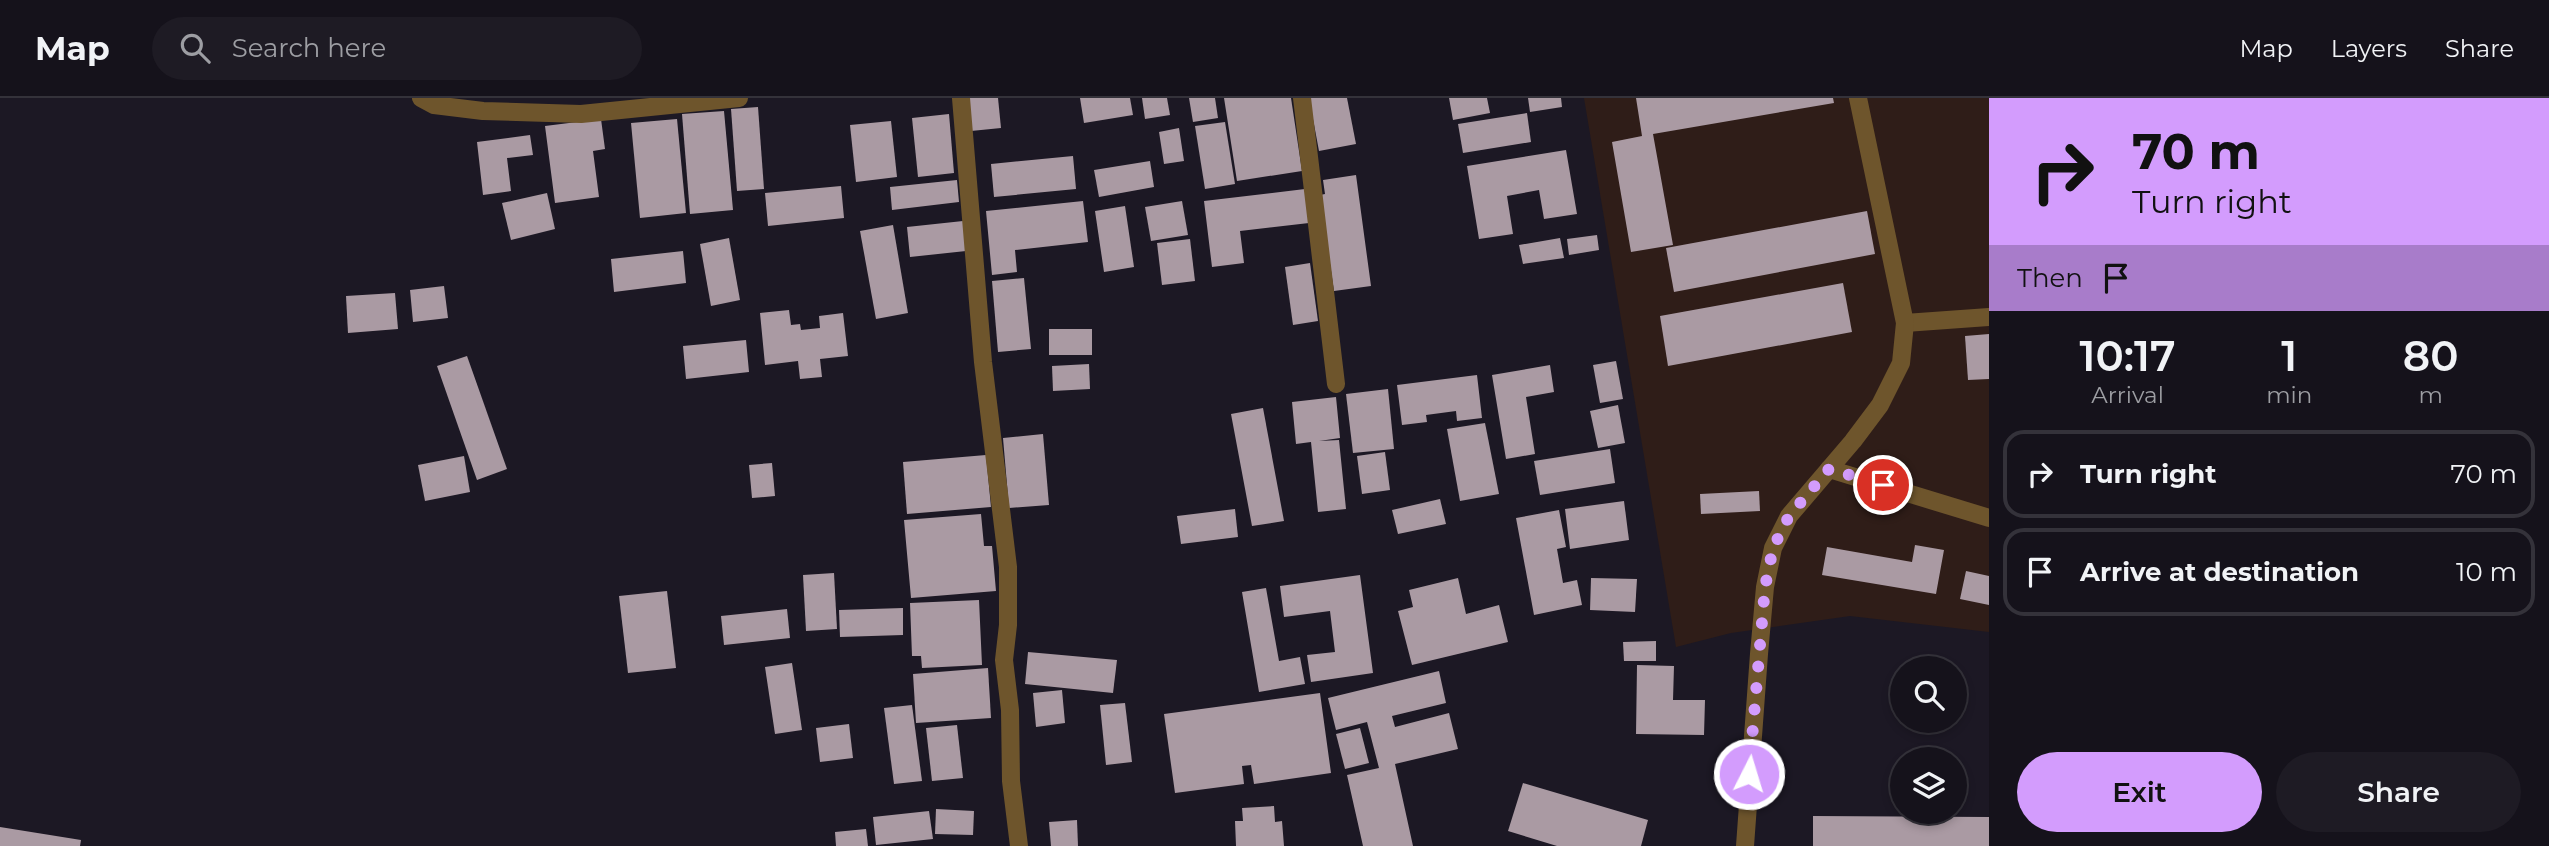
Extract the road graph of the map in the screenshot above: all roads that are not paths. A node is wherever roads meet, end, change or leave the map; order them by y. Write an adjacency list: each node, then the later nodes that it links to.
1 (421, 98): 2 (street)
2 (739, 98)
3 (961, 98): 11 (street)
4 (1302, 98): 8 (street)
5 (1858, 98): 7 (street)
6 (1989, 317): 7 (street)
7 (1905, 323): 9 (street)
8 (1336, 384)
9 (1829, 469): 10 (street); 12 (street)
10 (1989, 518)
11 (1018, 846)
12 (1745, 846)

